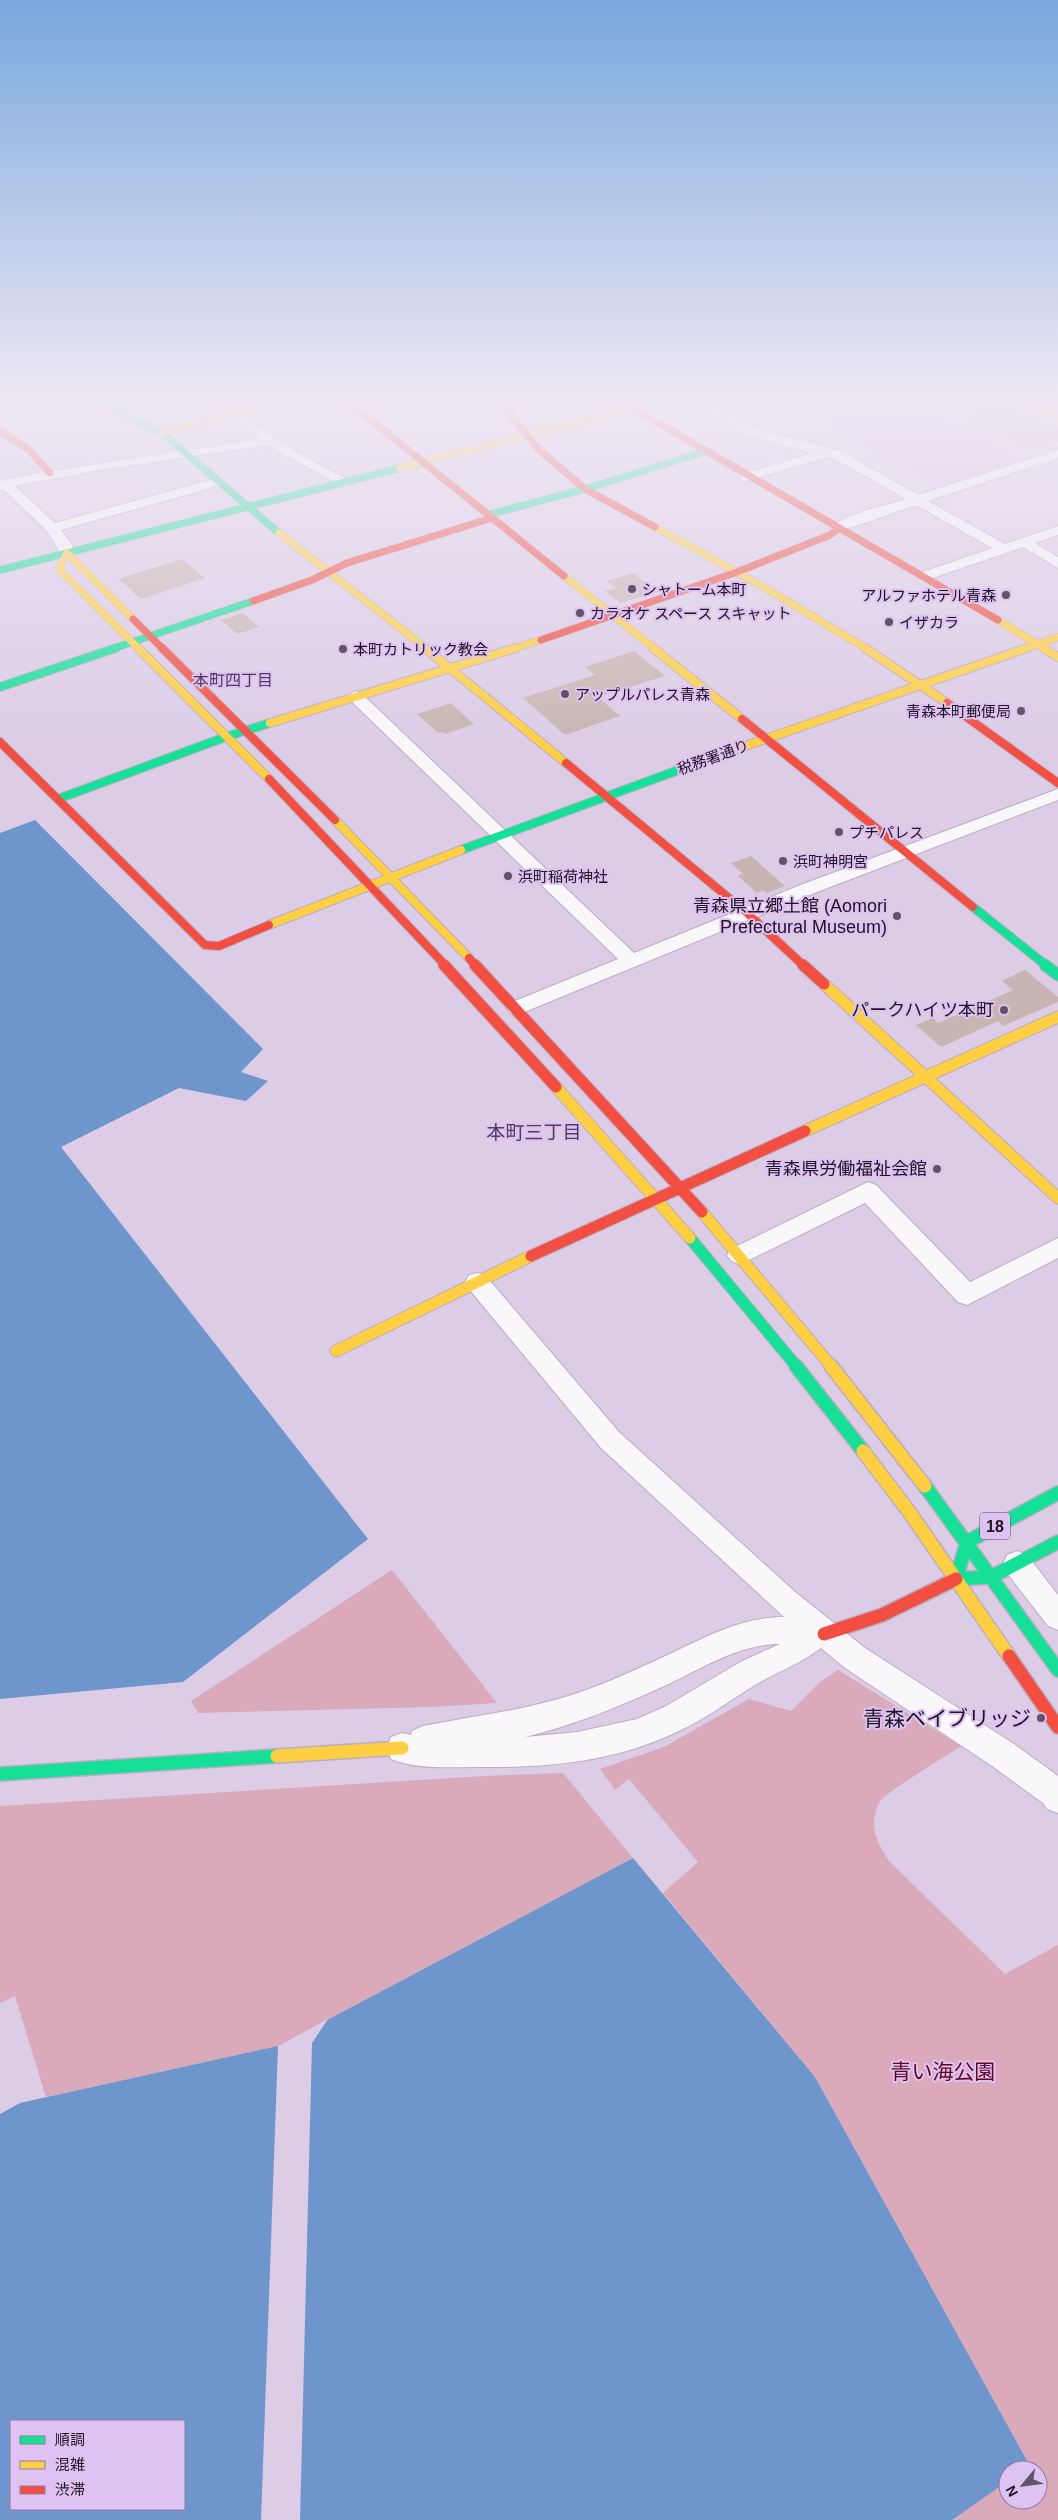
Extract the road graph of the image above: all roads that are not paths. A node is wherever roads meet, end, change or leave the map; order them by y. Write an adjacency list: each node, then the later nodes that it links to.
1 (37, 516): 11 (street)
2 (96, 516): 11 (street)
3 (213, 516): 16 (main road)
4 (258, 516): 19 (main road)
5 (495, 516): 10 (main road)
6 (634, 516): 20 (main road)
7 (817, 516): 12 (main road)
8 (868, 516): 12 (street)
9 (946, 516): 15 (street)
10 (490, 517): 19 (main road); 22 (main road)
11 (51, 528): 16 (street)
12 (839, 528): 20 (main road); 21 (main road)
13 (1058, 530): 14 (street)
14 (1024, 542): 15 (street); 17 (street)
15 (1004, 549): 21 (street)
16 (67, 553): 18 (main road); 23 (main road); 25 (main road)
17 (1058, 564)
18 (0, 570)
19 (327, 572): 23 (main road); 28 (main road)
20 (737, 572): 22 (main road); 29 (main road)
21 (925, 576): 26 (main road)
22 (612, 616): 28 (main road); 34 (main road)
23 (148, 635): 25 (main road); 32 (main road)
24 (1058, 637): 26 (main road, 税務署通り)
25 (130, 641): 30 (main road); 33 (main road)
26 (1038, 644): 27 (main road); 29 (main road, 税務署通り)
27 (1058, 657)
28 (451, 668): 31 (main road); 38 (main road)
29 (920, 683): 34 (main road, 税務署通り); 36 (main road)
30 (0, 687)
31 (354, 696): 32 (main road); 40 (street)
32 (247, 730): 33 (main road); 42 (main road)
33 (228, 736): 39 (main road); 43 (main road)
34 (766, 738): 38 (main road, 税務署通り); 41 (main road)
35 (0, 742): 39 (main road, 税務署通り)
36 (1058, 784)
37 (1058, 794): 41 (street)
38 (606, 796): 40 (main road, 税務署通り); 44 (main road)
39 (58, 799): 43 (main road, 税務署通り)
40 (501, 835): 42 (main road, 税務署通り); 45 (street)
41 (906, 851): 44 (street); 46 (main road)
42 (391, 876): 43 (main road, 税務署通り); 47 (main road)
43 (370, 884): 51 (main road)
44 (747, 913): 45 (street); 49 (main road)
45 (631, 961): 47 (street)
46 (1058, 975)
47 (517, 1008): 50 (main road)
48 (1058, 1017): 49 (main road)
49 (926, 1075): 50 (main road); 52 (main road)
50 (679, 1187): 51 (main road); 54 (main road)
51 (655, 1198): 55 (main road); 62 (main road)
52 (1058, 1198)
53 (1058, 1247): 54 (street)
54 (739, 1254): 58 (main road)
55 (477, 1282): 56 (main road); 64 (street)
56 (336, 1351)
57 (1058, 1493): 58 (main road, 18)
58 (967, 1542): 61 (main road); 62 (main road, 18)
59 (1058, 1542): 60 (main road, 18)
60 (1017, 1564): 61 (main road, 18); 63 (street)
61 (991, 1577): 62 (main road, 18); 65 (main road)
62 (956, 1579): 64 (main road); 66 (main road)
63 (1058, 1618)
64 (820, 1635): 67 (street); 67 (street); 69 (street)
65 (1058, 1670)
66 (1058, 1727)
67 (402, 1748): 68 (main road)
68 (0, 1774)
69 (1058, 1798)

